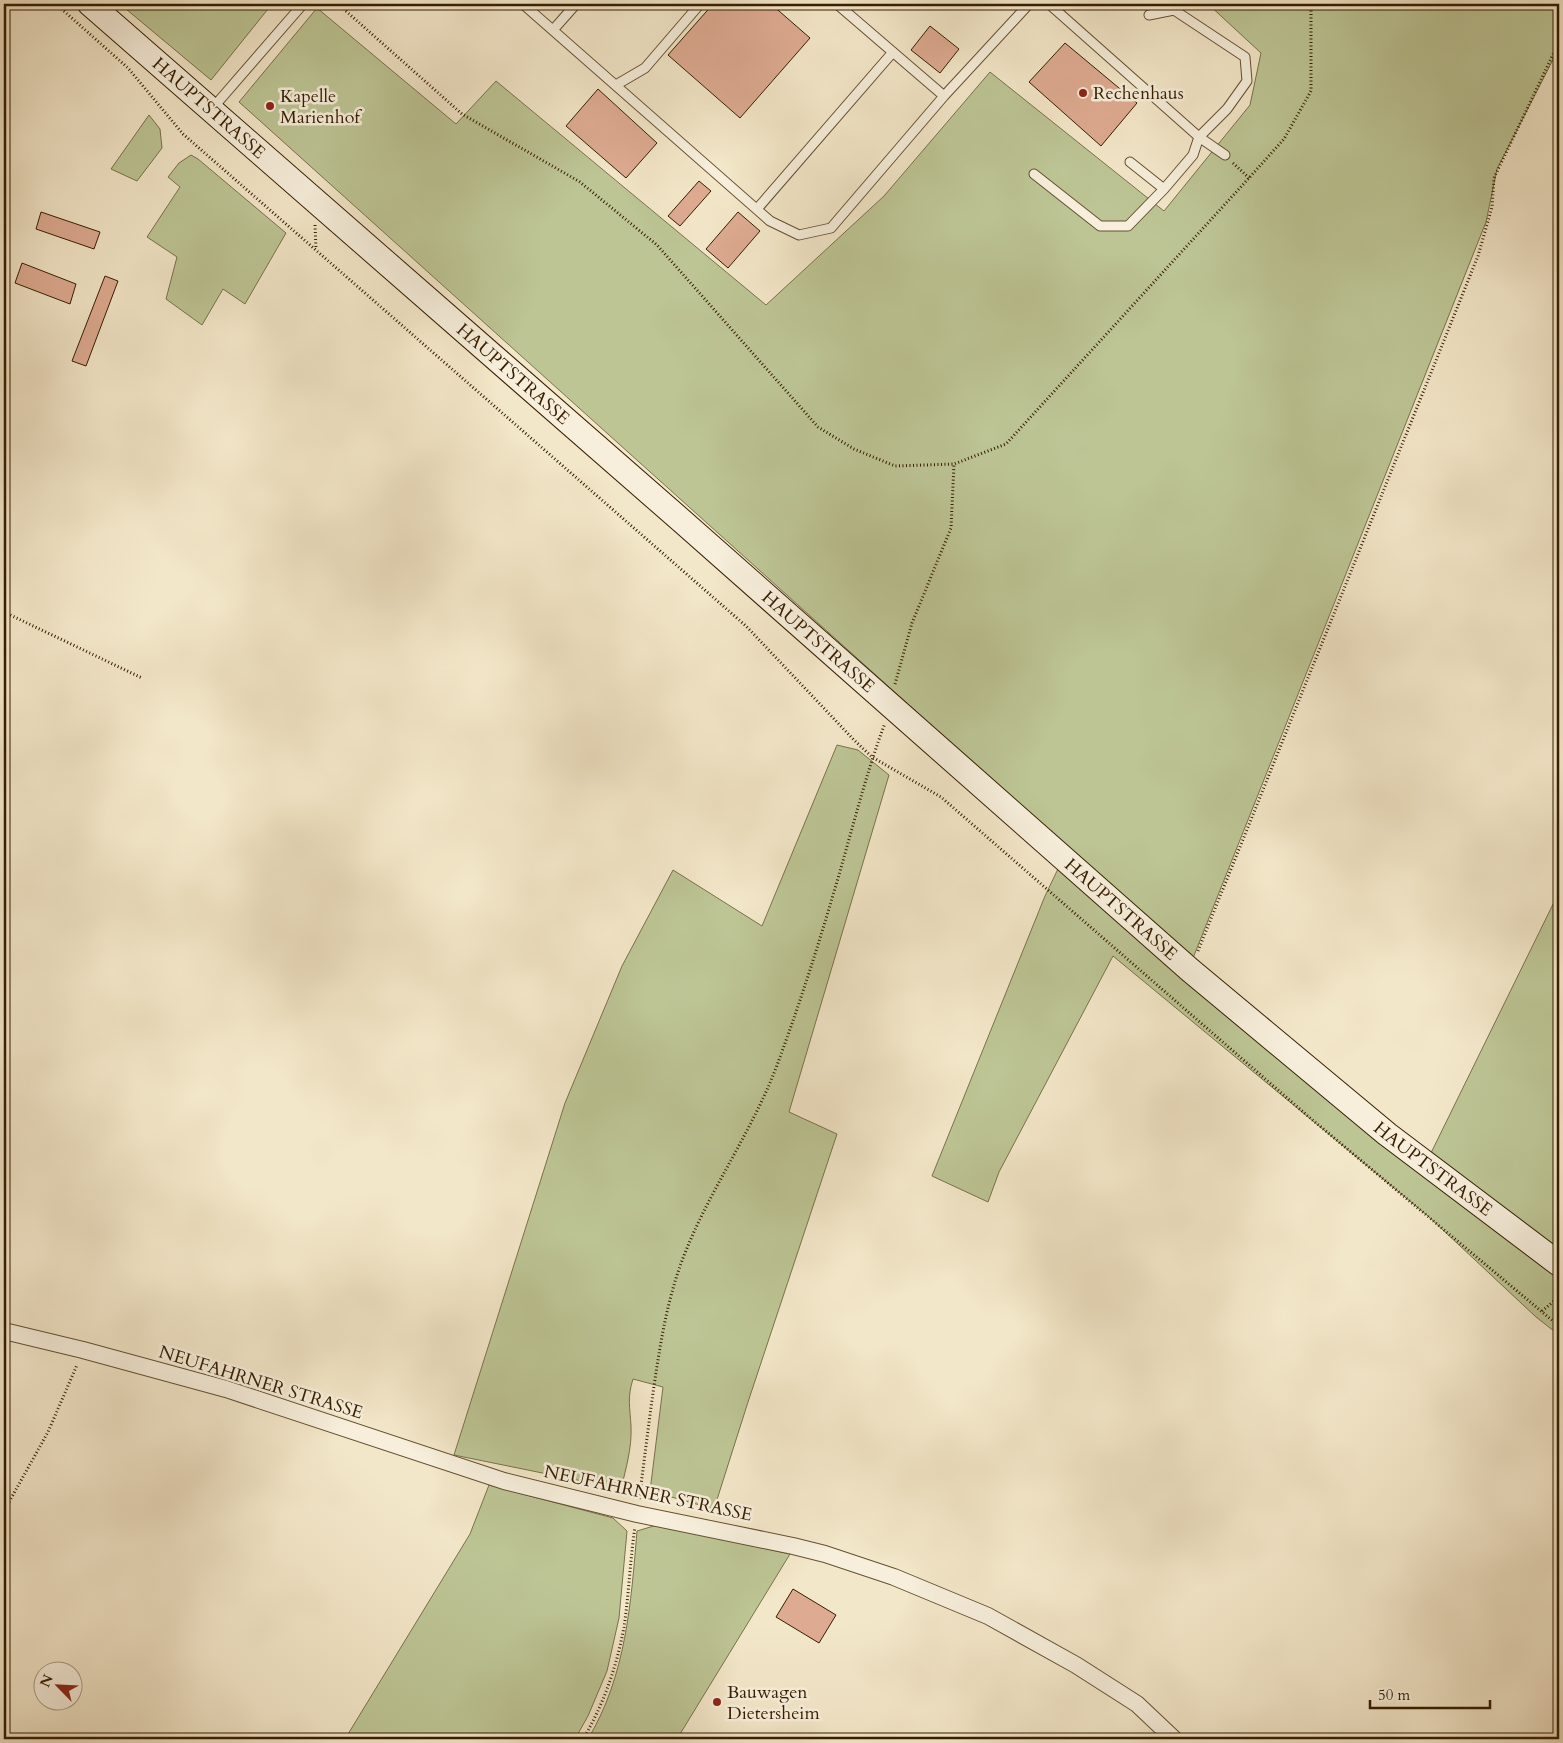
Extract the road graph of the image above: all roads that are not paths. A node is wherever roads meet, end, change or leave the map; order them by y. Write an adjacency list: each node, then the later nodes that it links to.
1 (90, 4): 14 (main road, HAUPTSTRASSE)
2 (303, 4): 14 (lane)
3 (523, 4): 10 (lane)
4 (576, 4): 10 (lane)
5 (700, 4): 12 (lane)
6 (837, 4): 11 (lane)
7 (1029, 4): 13 (lane)
8 (1048, 4): 15 (lane)
9 (1149, 15): 15 (lane)
10 (553, 30): 12 (lane)
11 (893, 52): 13 (lane); 20 (lane)
12 (616, 85): 20 (lane)
13 (944, 96): 20 (lane)
14 (211, 110): 21 (main road, HAUPTSTRASSE)
15 (1199, 137): 16 (lane); 19 (lane)
16 (1226, 155)
17 (1130, 162): 19 (lane)
18 (1034, 174): 19 (lane)
19 (1164, 189)
20 (757, 209)
21 (1559, 1264)
22 (4, 1332): 23 (street, NEUFAHRNER STRASSE)
23 (1174, 1739)

